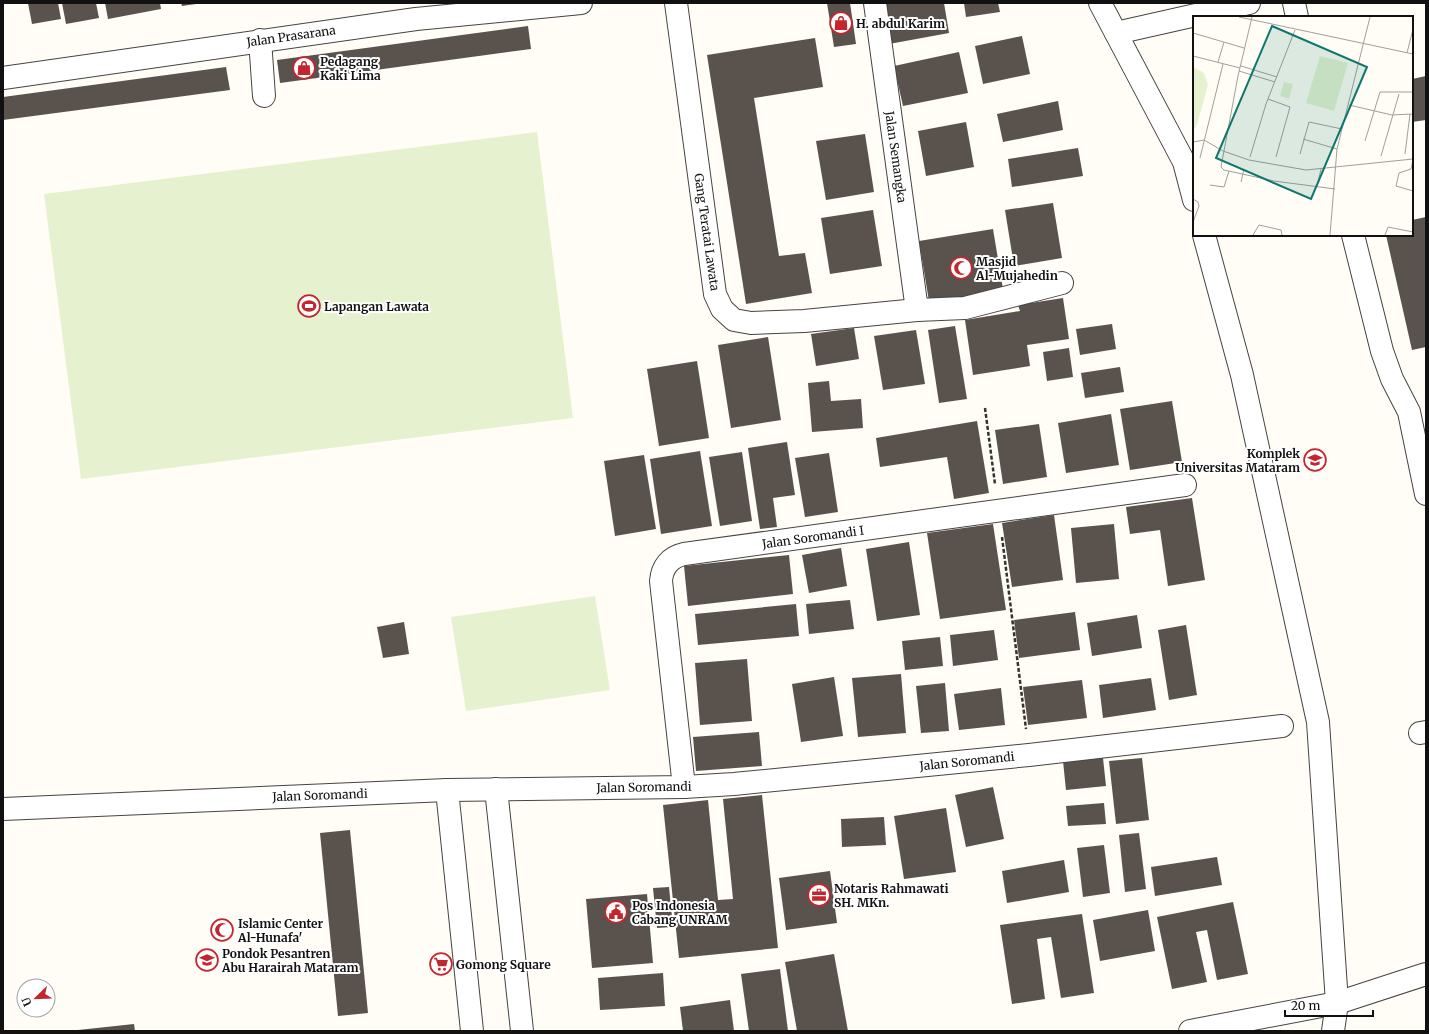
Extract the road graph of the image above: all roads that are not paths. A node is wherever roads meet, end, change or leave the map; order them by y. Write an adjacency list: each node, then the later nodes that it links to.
1 (581, 3): 7 (street, Jalan Prasarana)
2 (676, 3): 17 (street, Gang Teratai Lawata)
3 (875, 3): 17 (street, Jalan Semangka)
4 (1100, 3): 9 (street)
5 (1249, 3): 9 (street)
6 (1294, 3): 8 (street)
7 (415, 11): 10 (street, Jalan Prasarana)
8 (1298, 16)
9 (1116, 33): 13 (street)
10 (260, 40): 11 (street, Jalan Prasarana); 12 (street)
11 (3, 78)
12 (264, 96)
13 (1193, 196)
14 (1204, 236): 26 (street)
15 (1353, 236): 19 (street)
16 (1062, 283): 17 (street, Gang Teratai Lawata)
17 (917, 310)
18 (1185, 486): 21 (street, Jalan Soromandi I)
19 (1426, 494)
20 (1282, 726): 21 (street, Jalan Soromandi)
21 (684, 787): 22 (street, Jalan Soromandi)
22 (496, 789): 23 (street, Jalan Soromandi); 28 (street)
23 (447, 790): 24 (street, Jalan Soromandi); 27 (street)
24 (3, 809)
25 (1426, 974): 26 (street)
26 (1337, 1003): 29 (street); 30 (street)
27 (472, 1031)
28 (522, 1031)
29 (1190, 1031)
30 (1333, 1031)

